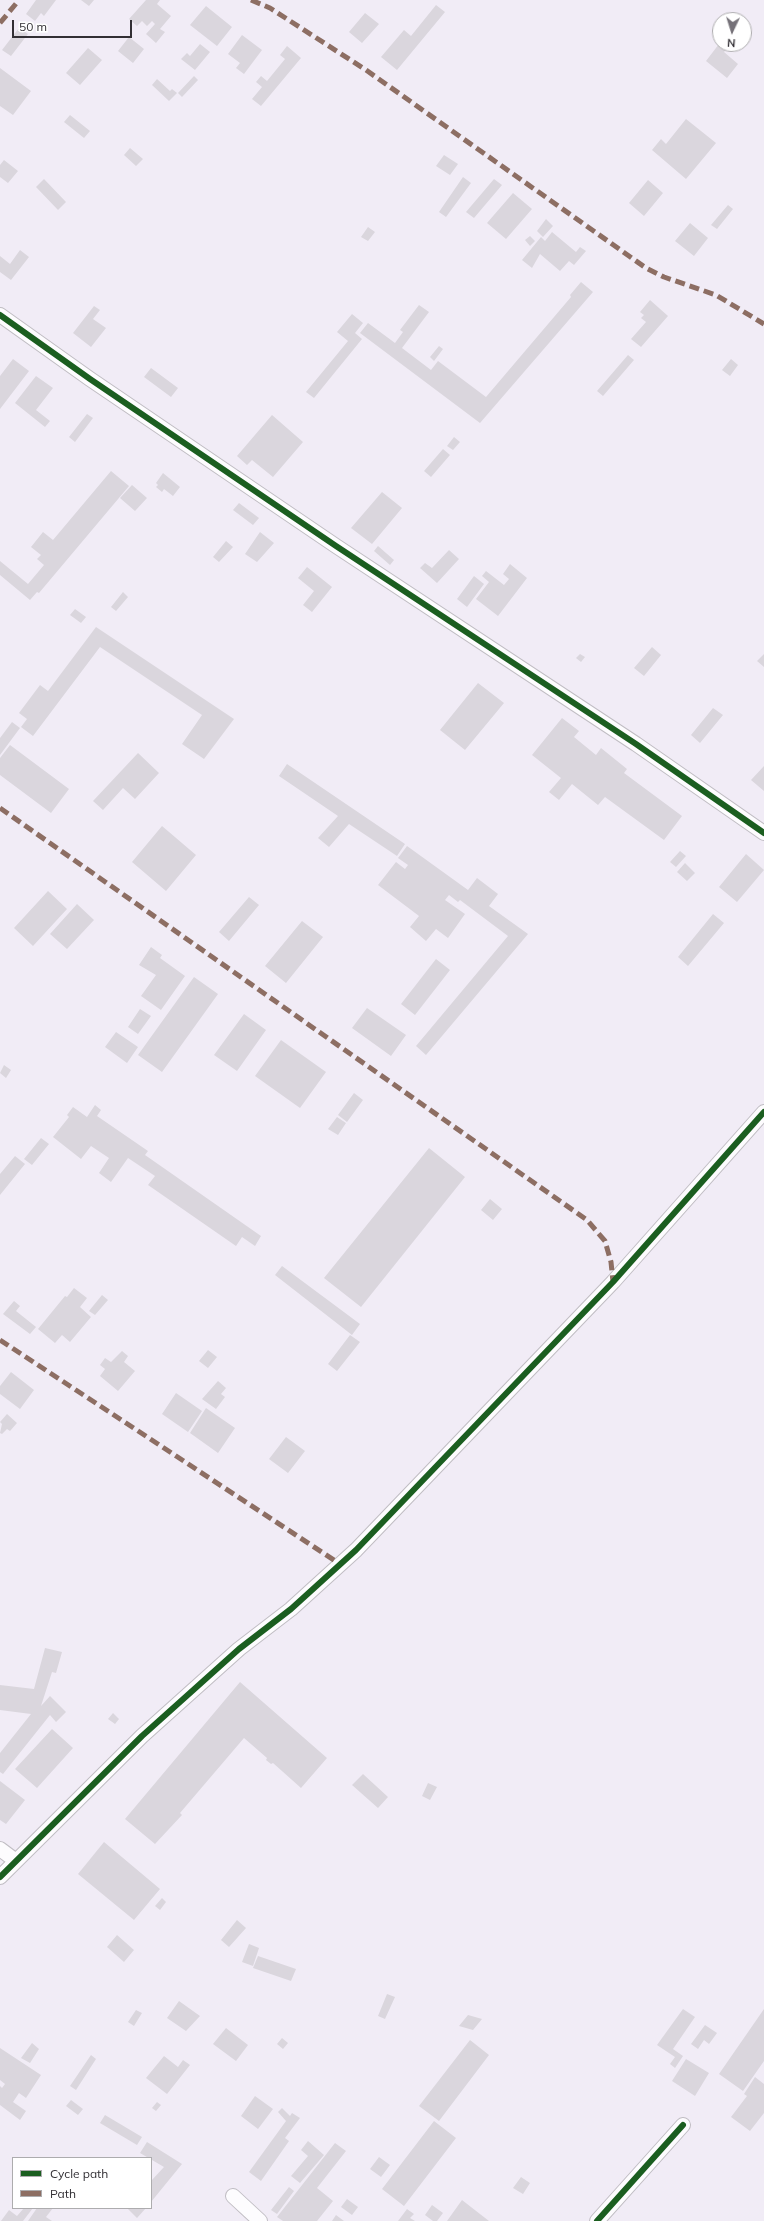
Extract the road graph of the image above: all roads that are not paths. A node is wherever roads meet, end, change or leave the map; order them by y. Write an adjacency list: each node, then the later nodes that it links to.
1 (0, 314): 2 (street)
2 (764, 833)
3 (764, 1112): 5 (street)
4 (0, 1849): 5 (street)
5 (16, 1861): 6 (street)
6 (0, 1877)
7 (683, 2125): 10 (street)
8 (233, 2196): 9 (street)
9 (260, 2221)
10 (597, 2221)

